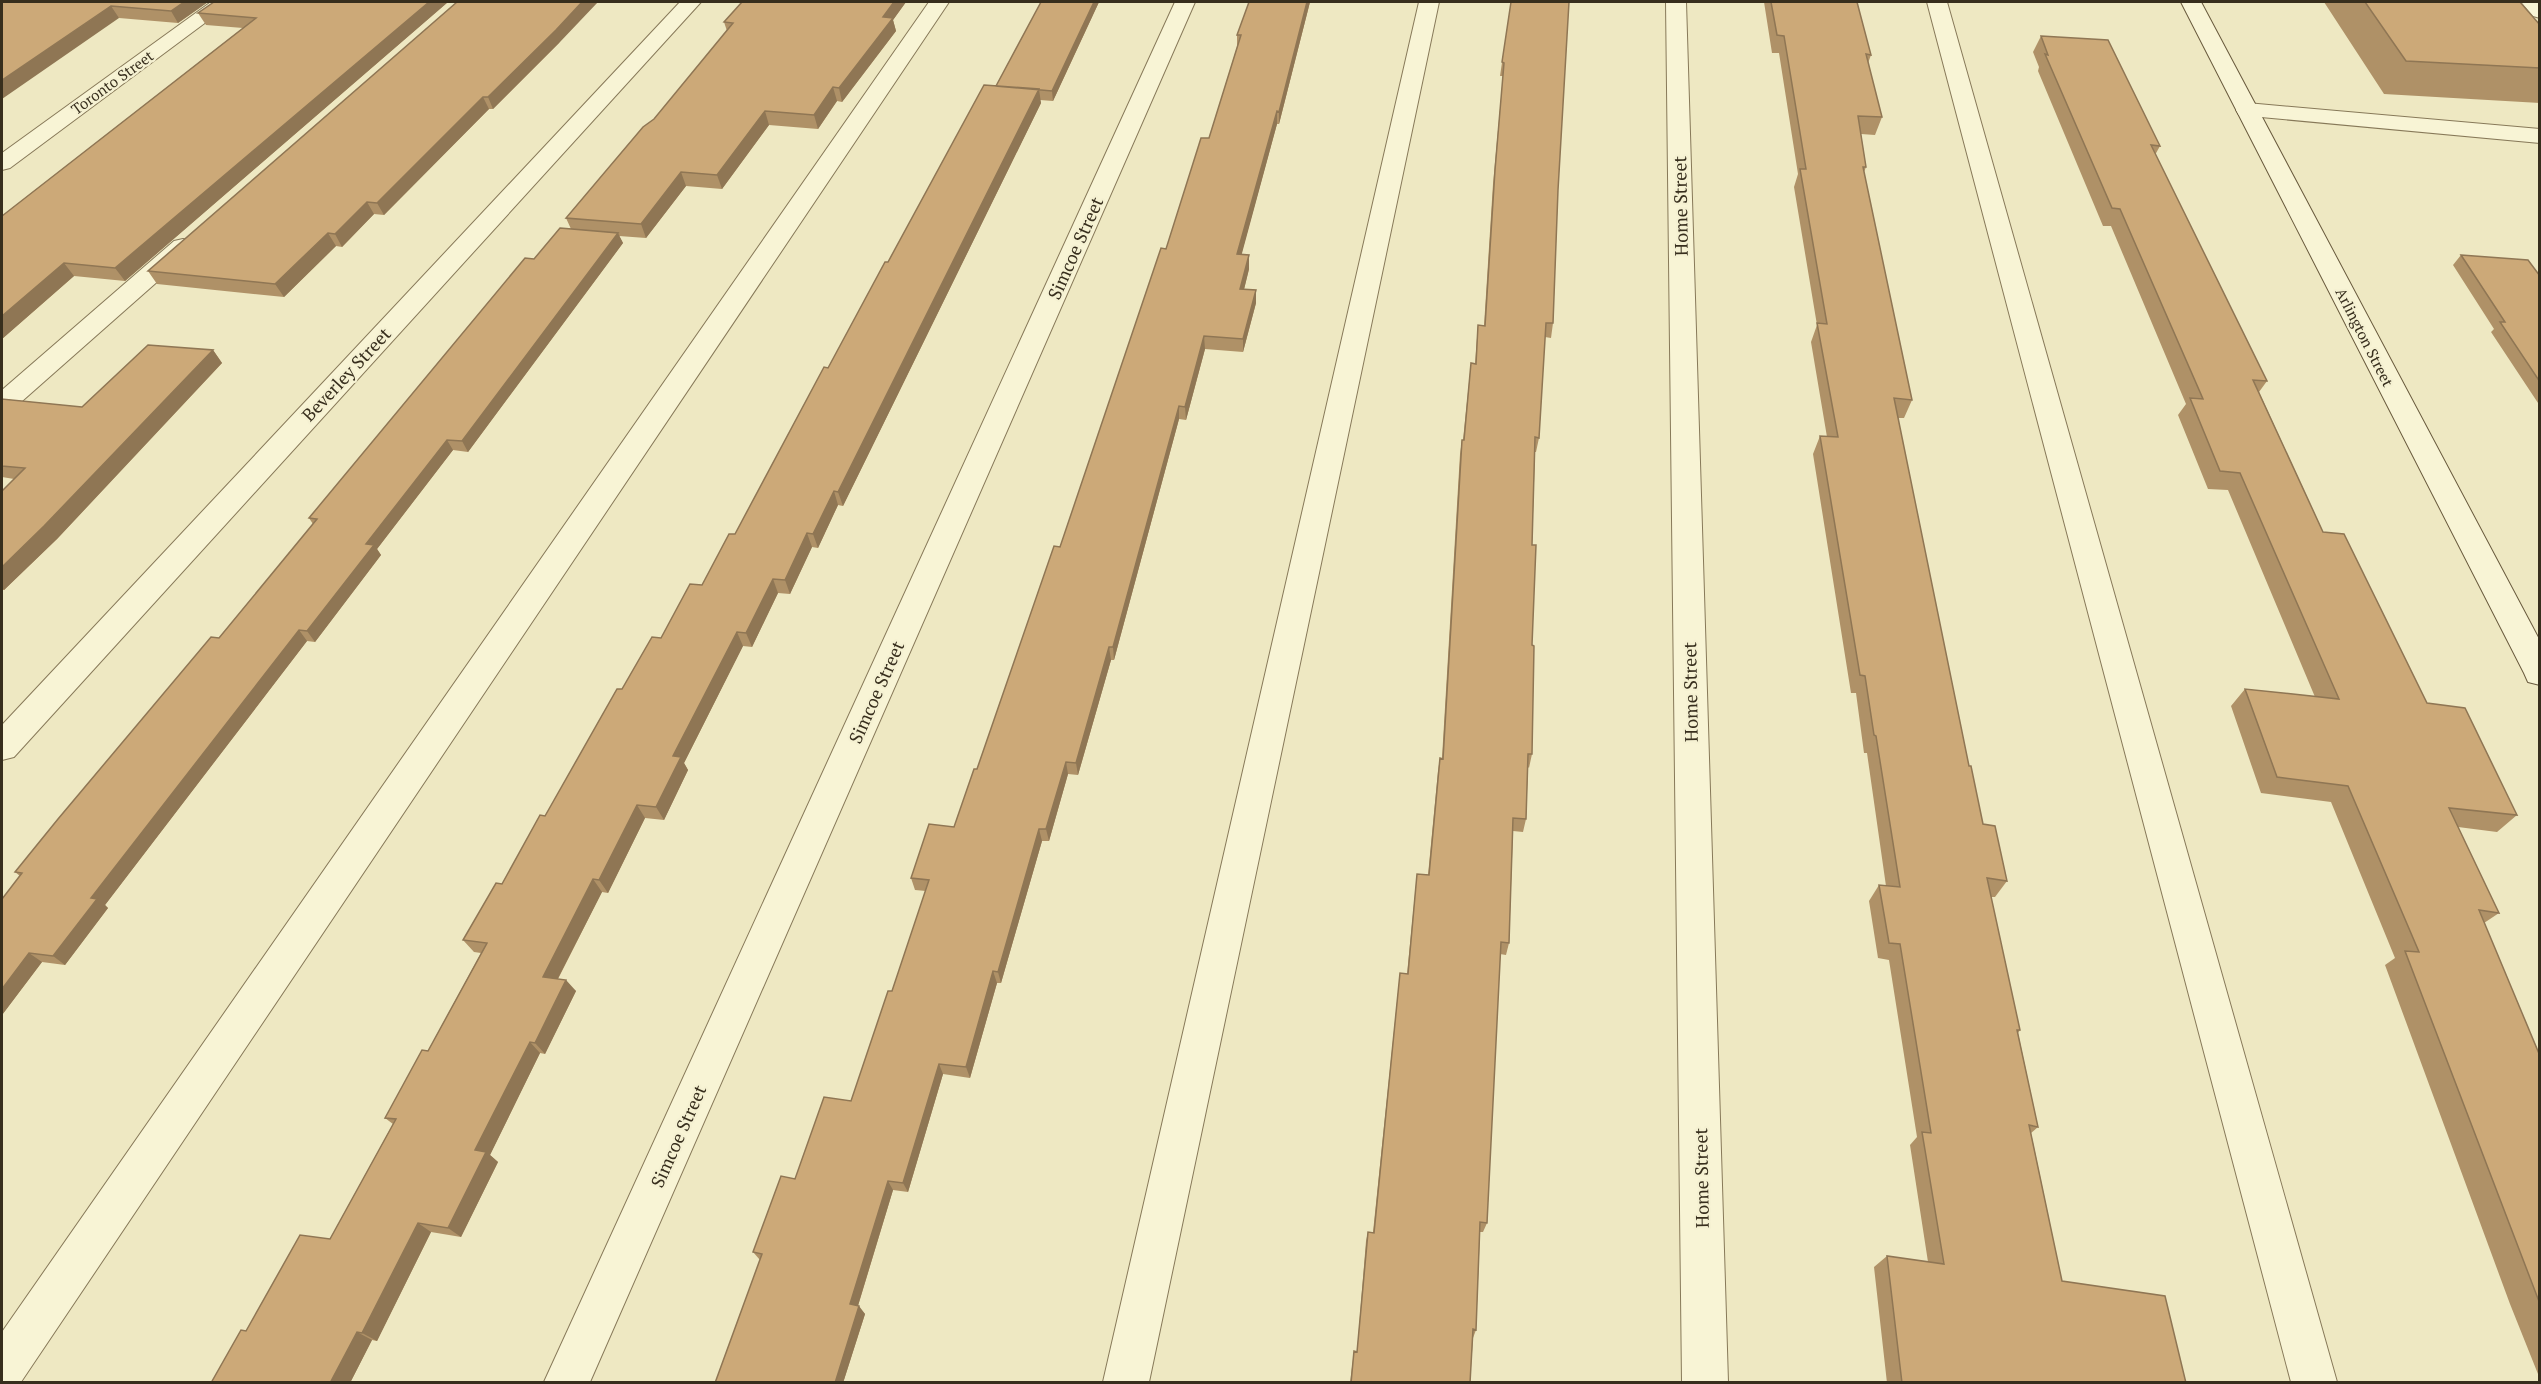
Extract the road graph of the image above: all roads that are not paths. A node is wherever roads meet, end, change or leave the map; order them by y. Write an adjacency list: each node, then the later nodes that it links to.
1 (223, 2): 13 (street, Toronto Street)
2 (691, 2): 17 (street, Beverley Street)
3 (939, 2): 18 (street)
4 (1185, 2): 19 (street, Simcoe Street)
5 (1429, 2): 20 (street)
6 (1676, 2): 21 (street, Home Street)
7 (1937, 2): 22 (street)
8 (2191, 2): 11 (street, Arlington Street)
9 (2531, 2): 10 (street)
10 (2540, 12)
11 (2247, 110): 12 (street); 16 (street, Arlington Street)
12 (2540, 136)
13 (2, 163)
14 (200, 231): 15 (street)
15 (2, 404)
16 (2540, 673)
17 (2, 747)
18 (2, 1371)
19 (567, 1383)
20 (1126, 1383)
21 (1705, 1383)
22 (2314, 1383)

